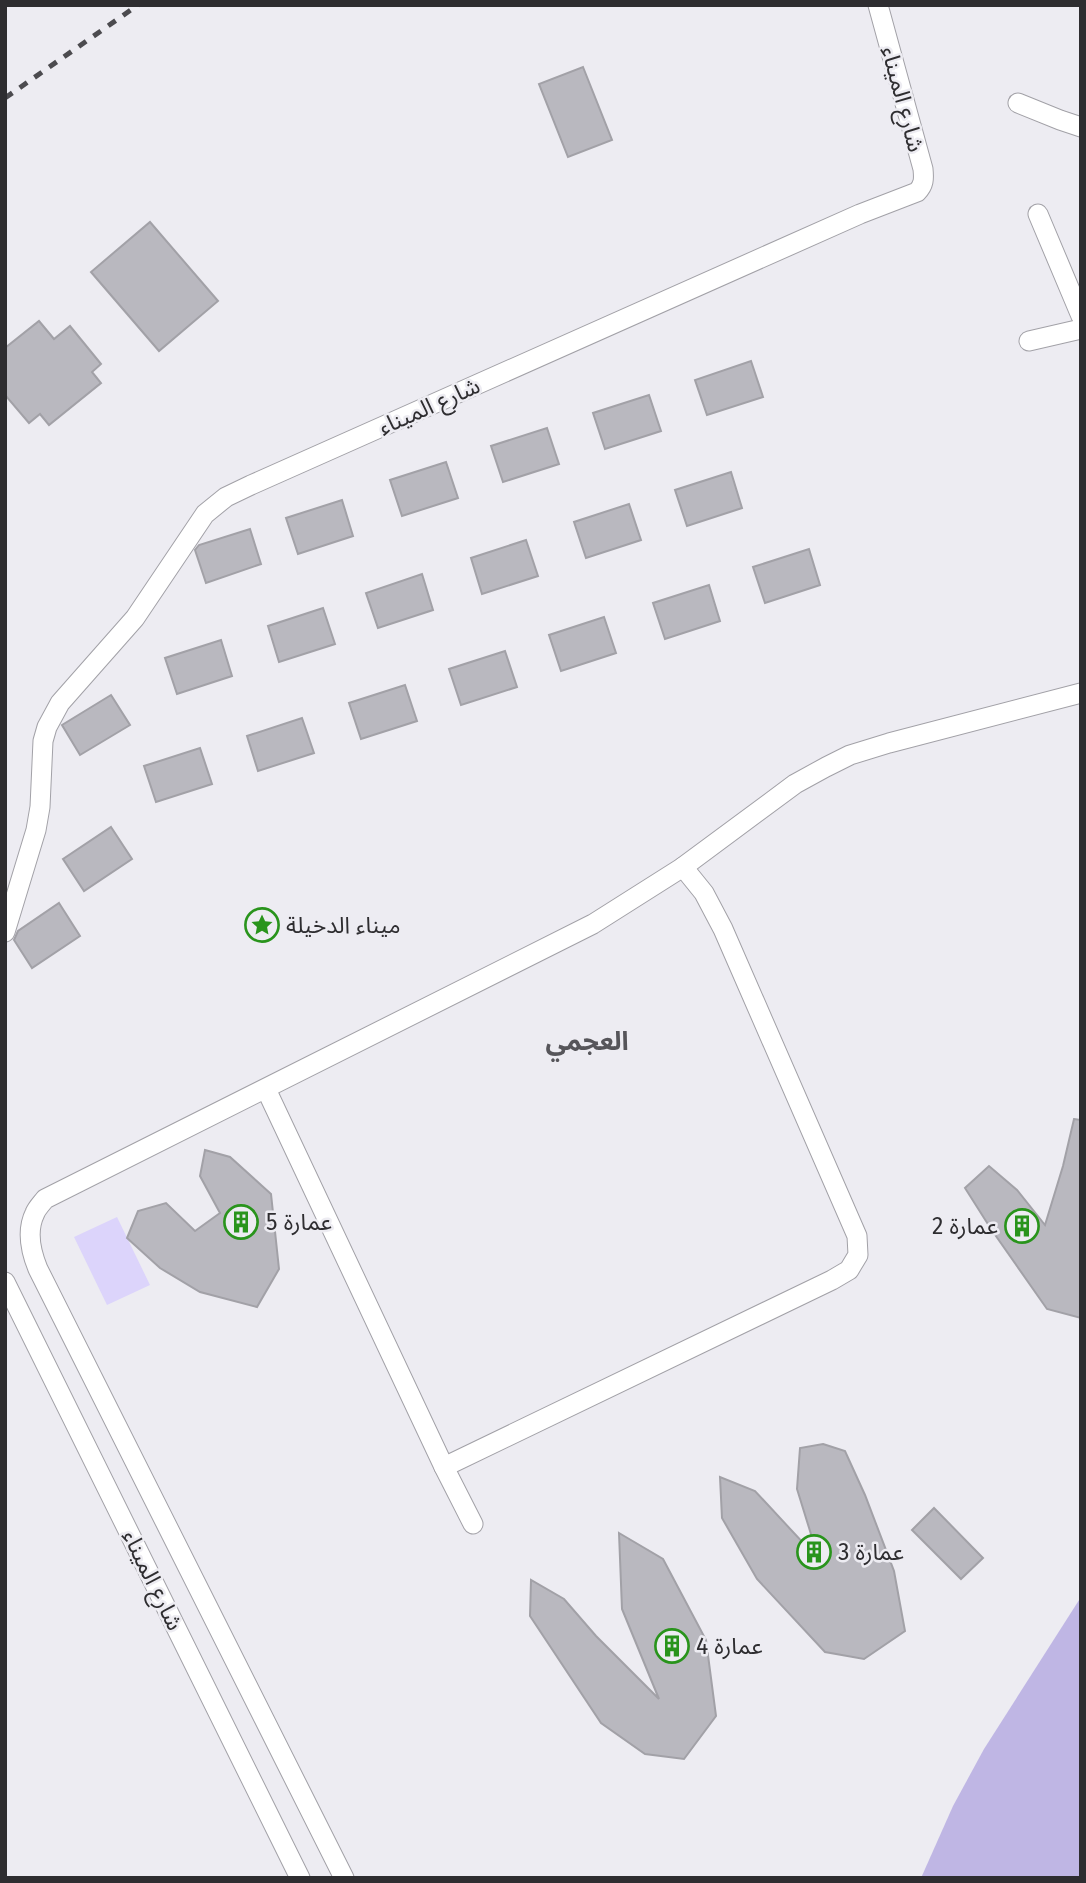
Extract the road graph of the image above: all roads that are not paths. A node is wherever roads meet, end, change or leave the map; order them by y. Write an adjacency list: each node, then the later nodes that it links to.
1 (878, 5): 10 (street, شارع الميناء)
2 (1018, 103): 3 (street)
3 (1081, 127)
4 (1038, 214): 5 (street)
5 (1081, 316)
6 (1081, 329): 7 (street)
7 (1029, 341)
8 (1081, 693): 9 (street)
9 (683, 867): 11 (street); 13 (street)
10 (5, 932)
11 (267, 1089): 13 (street); 16 (street)
12 (5, 1282): 15 (street, شارع الميناء)
13 (444, 1467): 14 (street)
14 (473, 1524)
15 (300, 1878)
16 (344, 1878)

